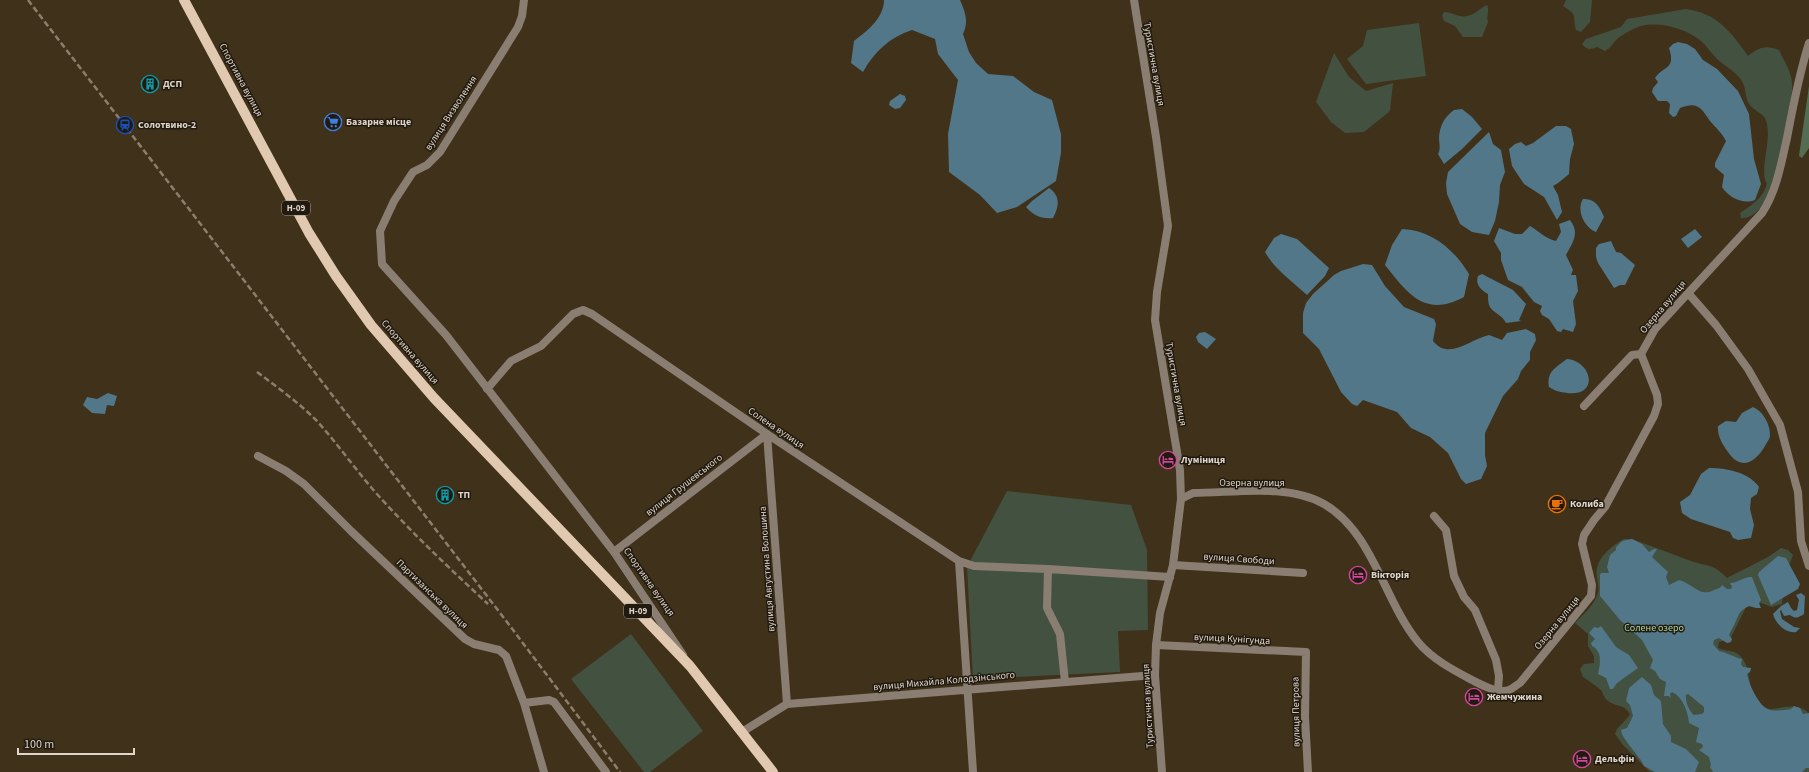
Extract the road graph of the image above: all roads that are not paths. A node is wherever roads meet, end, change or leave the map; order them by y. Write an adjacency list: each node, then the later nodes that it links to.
1 (184, 0): 23 (main road, Спортивна вулиця / Н-09)
2 (524, 0): 5 (street, вулиця Визволення)
3 (1134, 0): 12 (street, Туристична вулиця)
4 (1809, 43): 6 (street, Озерна вулиця)
5 (381, 251): 8 (street, Спортивна вулиця)
6 (1688, 293): 7 (street, Озерна вулиця); 17 (street)
7 (1641, 354): 9 (street); 27 (street, Озерна вулиця)
8 (487, 389): 10 (street, Солена вулиця); 14 (street, Спортивна вулиця)
9 (1584, 406)
10 (767, 434): 14 (street, вулиця Грушевського); 15 (street, Солена вулиця); 29 (street, вулиця Августина Волошина)
11 (258, 456): 28 (street, Партизанська вулиця)
12 (1181, 499): 16 (street, Туристична вулиця); 27 (street, Озерна вулиця)
13 (1434, 516): 27 (street)
14 (614, 552): 23 (street, Спортивна вулиця)
15 (959, 562): 18 (street); 26 (street)
16 (1173, 565): 19 (street, вулиця Свободи); 20 (street, Туристична вулиця)
17 (1809, 566)
18 (1048, 569): 20 (street); 25 (street)
19 (1303, 573)
20 (1170, 577): 21 (street, Туристична вулиця)
21 (1156, 645): 22 (street, вулиця Кунігунда); 24 (street, Туристична вулиця)
22 (1306, 652): 36 (street, вулиця Петрова)
23 (690, 666): 30 (main road, Спортивна вулиця / Н-09)
24 (1155, 676): 25 (street, вулиця Михайла Колодзінського); 35 (street, Туристична вулиця)
25 (1065, 682): 26 (street, вулиця Михайла Колодзінського)
26 (968, 689): 29 (street, вулиця Михайла Колодзінського); 34 (street)
27 (1498, 690)
28 (524, 703): 31 (street, Партизанська вулиця); 32 (street)
29 (787, 704): 30 (street, вулиця Михайла Колодзінського)
30 (742, 732): 33 (main road, Спортивна вулиця / Н-09)
31 (544, 772)
32 (606, 772)
33 (773, 772)
34 (973, 772)
35 (1162, 772)
36 (1308, 772)

